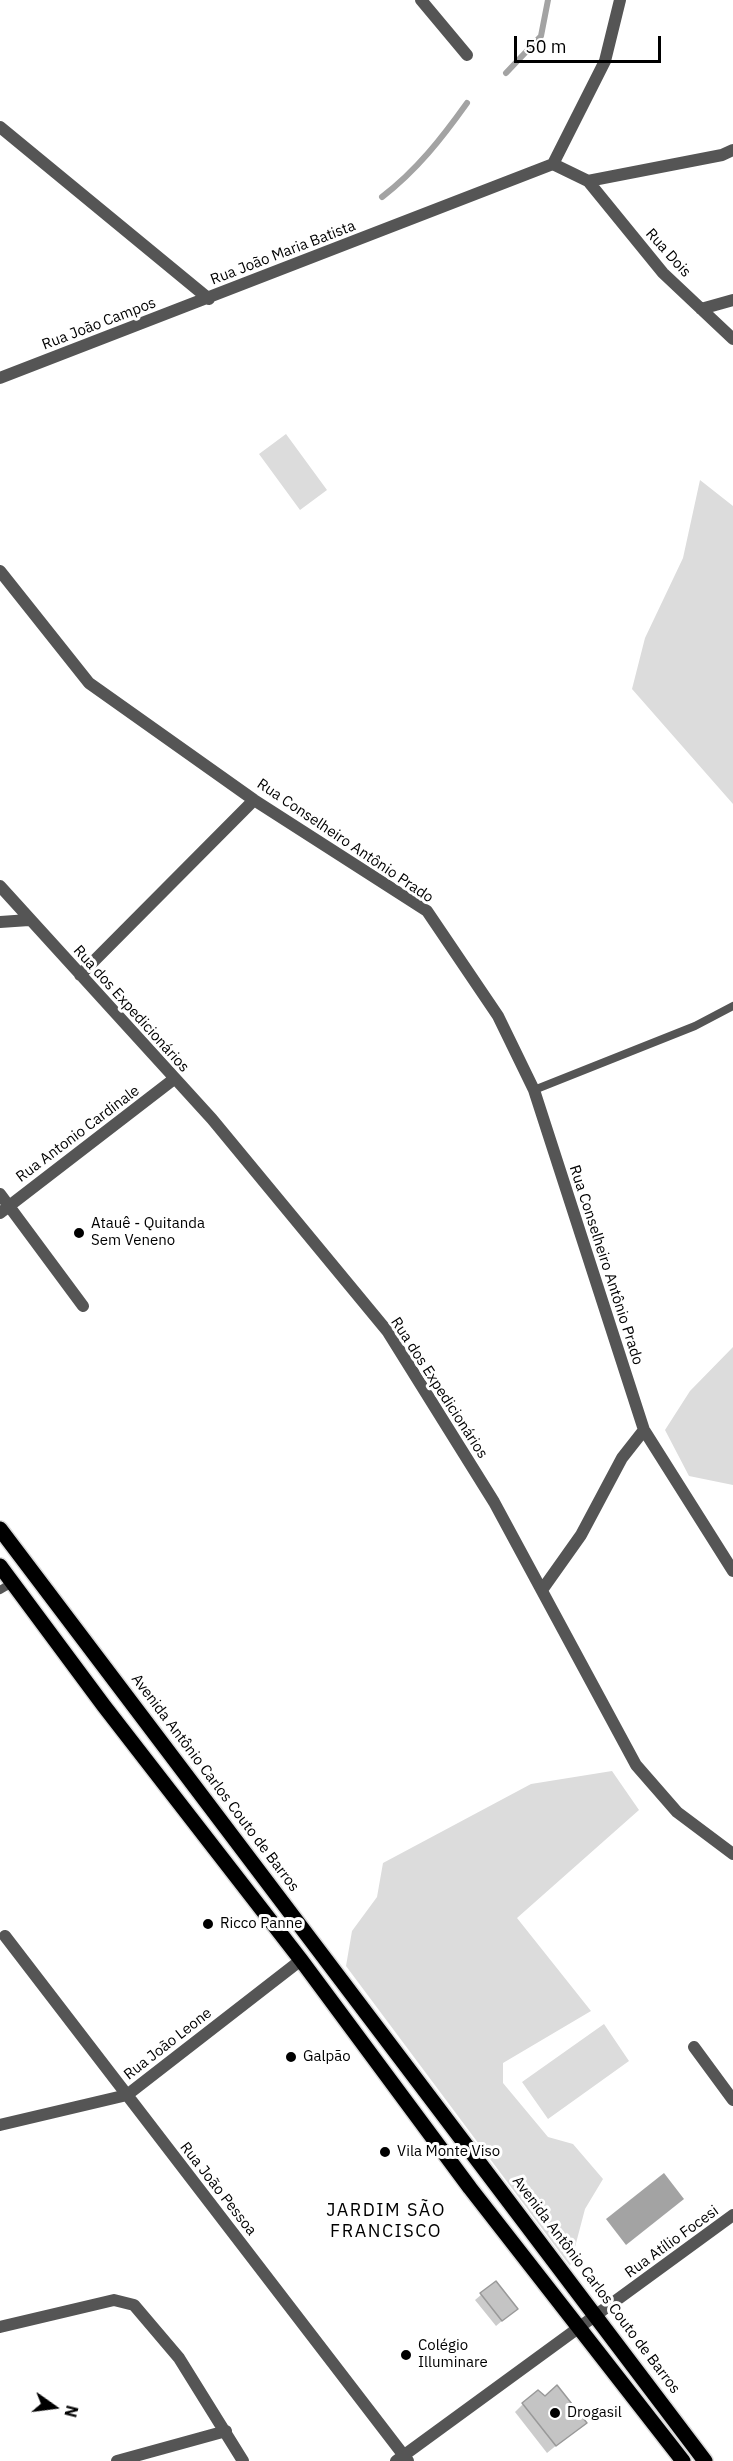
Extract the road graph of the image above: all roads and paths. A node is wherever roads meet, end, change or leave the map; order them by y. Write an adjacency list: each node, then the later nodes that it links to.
1 (421, 0): 3 (street)
2 (620, 0): 6 (street)
3 (467, 56)
4 (0, 127): 8 (street, Rua João Maria Batista)
5 (733, 150): 7 (street)
6 (553, 164): 7 (street); 8 (street, Rua João Maria Batista)
7 (588, 181): 10 (street, Rua Dois)
8 (208, 298): 12 (street, Rua João Campos)
9 (733, 300): 10 (street)
10 (701, 309): 11 (street, Rua Dois)
11 (733, 339)
12 (0, 378)
13 (0, 572): 14 (street, Rua Conselheiro Antônio Prado)
14 (254, 800): 18 (street); 21 (street, Rua Conselheiro Antônio Prado)
15 (0, 886): 16 (street, Rua dos Expedicionários)
16 (29, 920): 17 (street); 18 (street, Rua dos Expedicionários)
17 (0, 922)
18 (80, 975): 20 (street, Rua dos Expedicionários)
19 (733, 1006): 21 (lane)
20 (174, 1079): 23 (street, Rua Antonio Cardinale); 30 (street, Rua dos Expedicionários)
21 (534, 1090): 25 (street, Rua Conselheiro Antônio Prado)
22 (0, 1194): 23 (street)
23 (4, 1210): 24 (street)
24 (83, 1306)
25 (644, 1430): 28 (street, Rua Conselheiro Antônio Prado); 30 (street)
26 (0, 1529): 39 (main road, Avenida Antônio Carlos Couto de Barros)
27 (0, 1566): 29 (main road)
28 (733, 1571)
29 (6, 1586): 33 (main road)
30 (542, 1590): 31 (street, Rua dos Expedicionários)
31 (733, 1854)
32 (5, 1936): 35 (street, Rua João Pessoa)
33 (301, 1960): 35 (street, Rua João Leone); 41 (main road)
34 (694, 2047): 36 (street)
35 (127, 2095): 37 (street, Rua João Leone); 43 (street, Rua João Pessoa)
36 (733, 2100)
37 (0, 2125)
38 (733, 2215): 39 (street, Rua Atílio Focesi)
39 (597, 2315): 41 (street, Rua Atílio Focesi); 47 (main road, Avenida Antônio Carlos Couto de Barros)
40 (0, 2327): 42 (street)
41 (580, 2328): 43 (street, Rua Atílio Focesi); 46 (main road)
42 (226, 2431): 44 (street); 45 (street)
43 (403, 2459)
44 (117, 2461)
45 (243, 2461)
46 (683, 2461)
47 (705, 2461)

